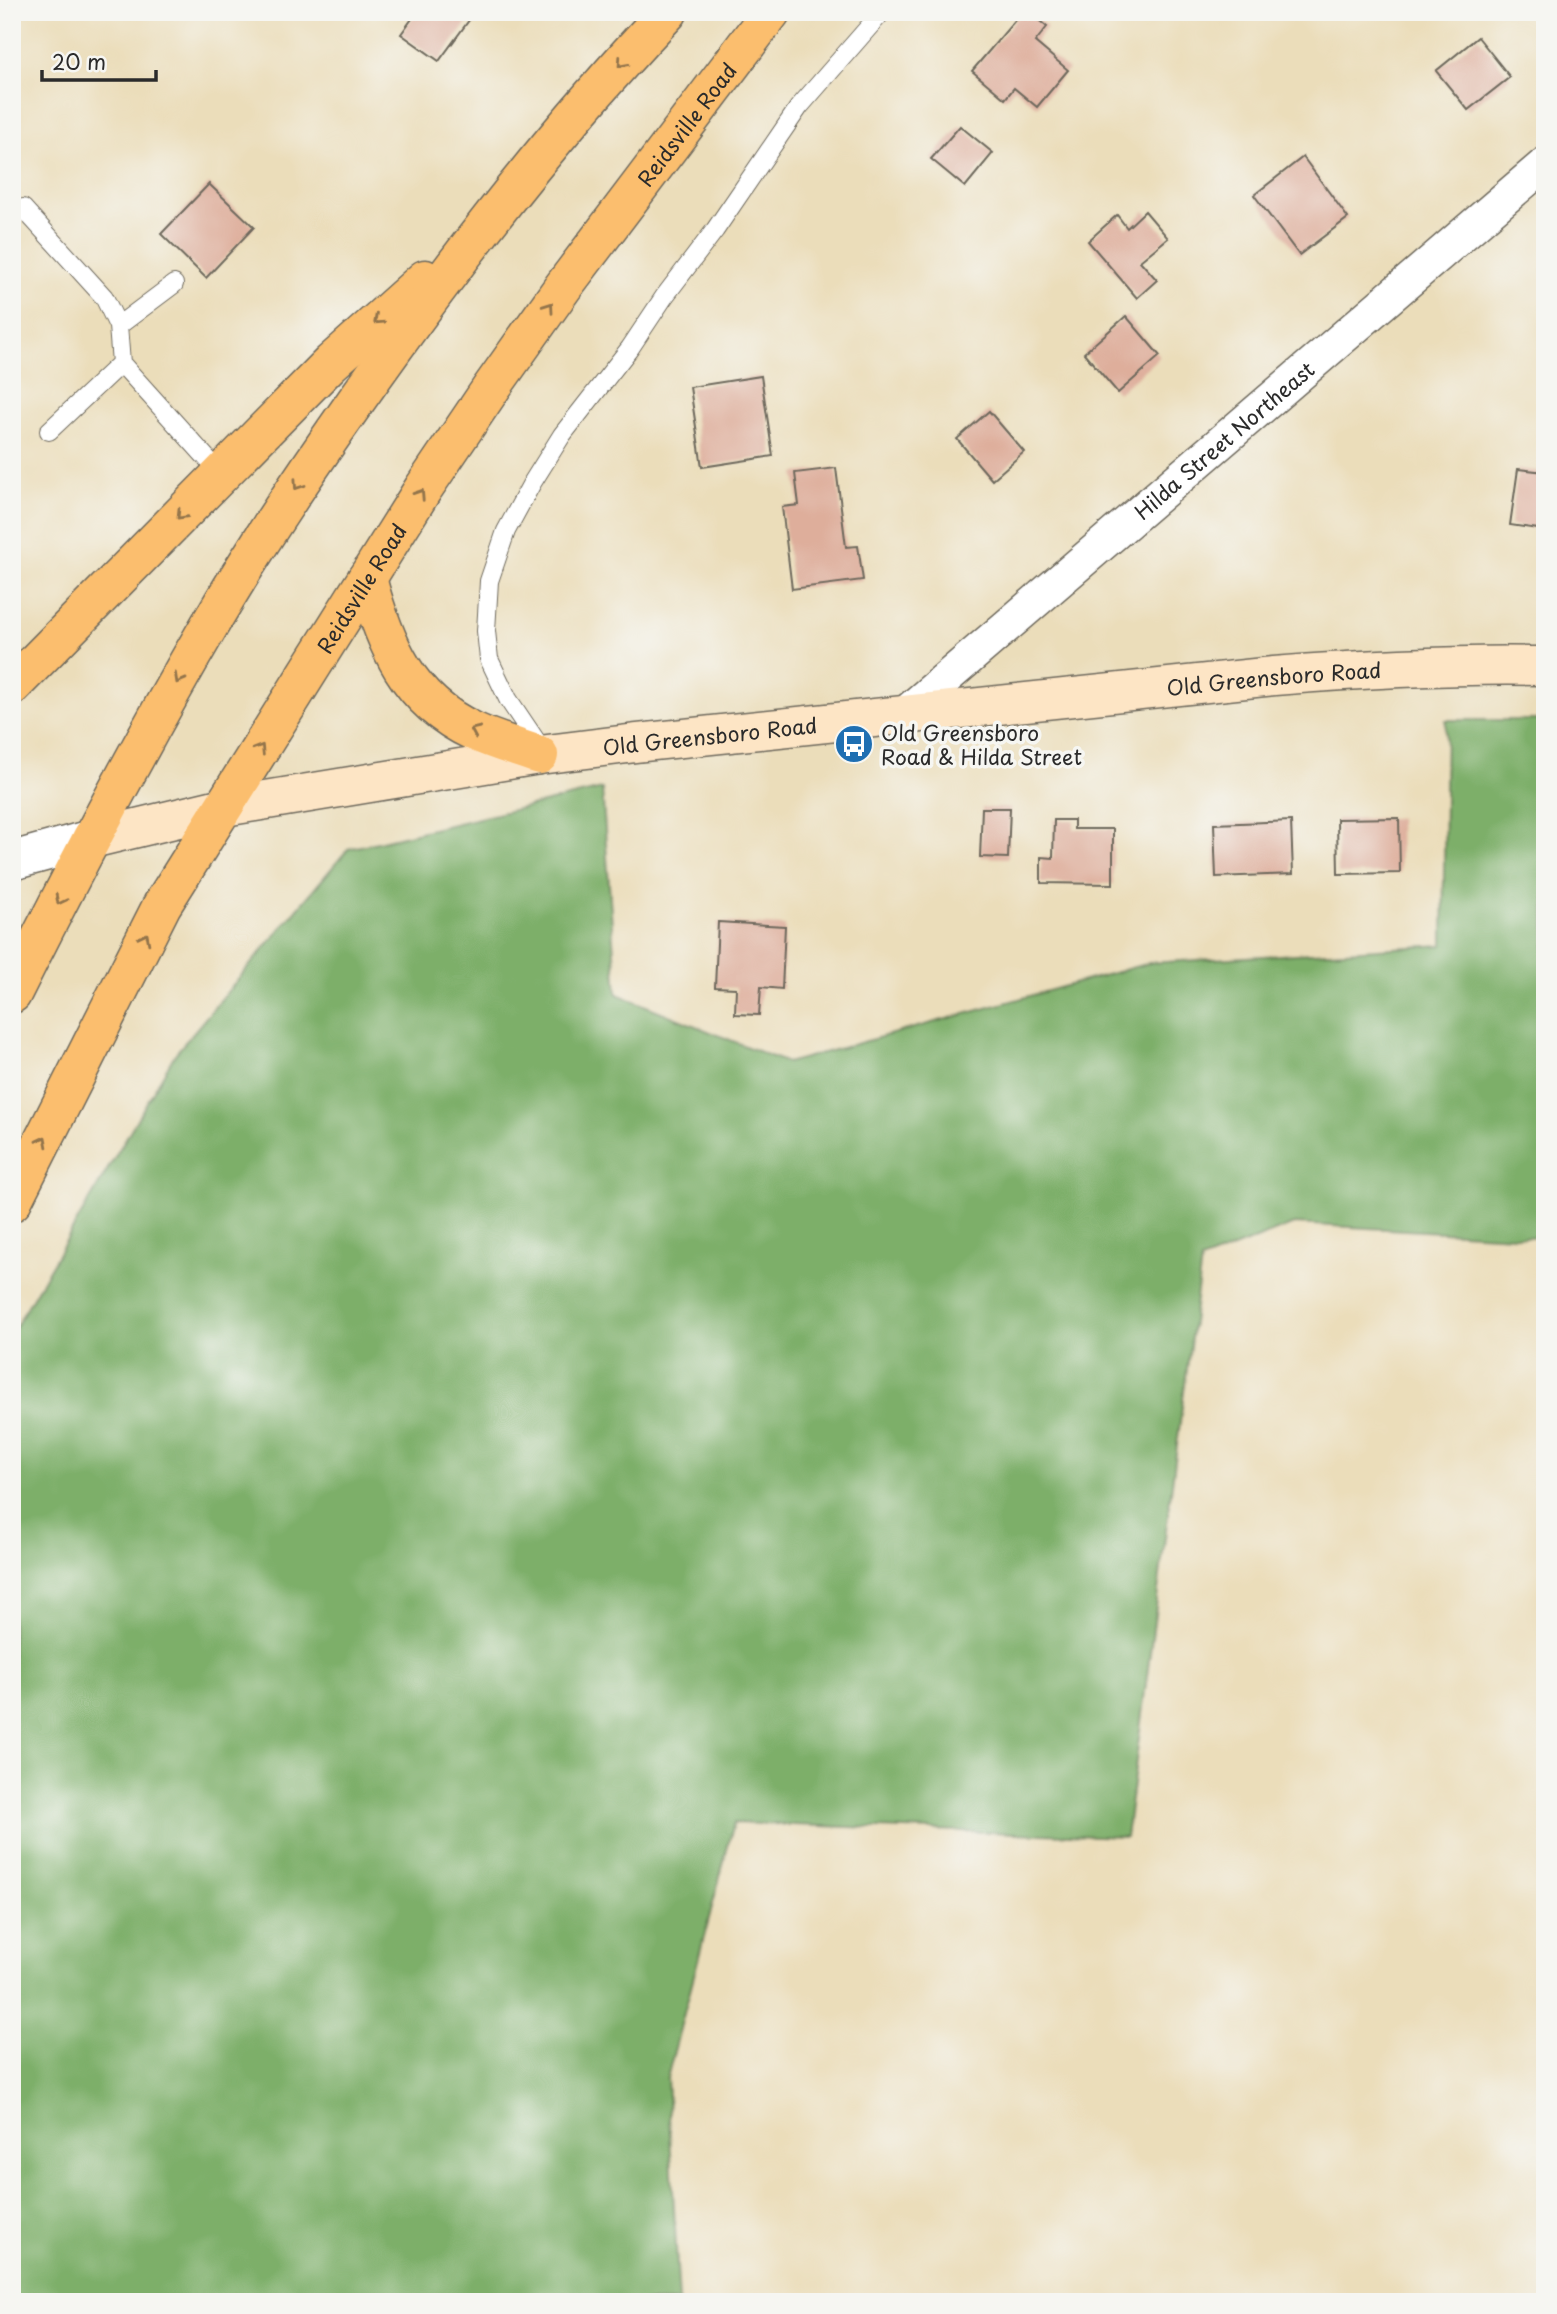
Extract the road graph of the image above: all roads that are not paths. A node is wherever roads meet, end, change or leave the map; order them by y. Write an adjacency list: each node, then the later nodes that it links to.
1 (668, 12): 6 (highway, one-way to 6)
2 (771, 12): 12 (highway, Reidsville Road, one-way to 2)
3 (882, 12): 16 (lane)
4 (1545, 164): 15 (street, Hilda Street Northeast)
5 (23, 208): 8 (lane)
6 (484, 226): 11 (highway, one-way to 11); 18 (highway, one-way to 18)
7 (174, 284): 8 (lane)
8 (118, 326): 9 (lane)
9 (121, 363): 10 (lane); 11 (lane)
10 (49, 431)
11 (221, 474): 14 (highway, one-way to 14)
12 (367, 578): 16 (highway, one-way to 12); 17 (highway, Reidsville Road, one-way to 12)
13 (1545, 666): 15 (main road, Old Greensboro Road)
14 (12, 686)
15 (902, 716): 16 (main road, Old Greensboro Road)
16 (542, 755): 17 (main road, Old Greensboro Road)
17 (224, 807): 18 (main road, Old Greensboro Road); 21 (highway, Reidsville Road, one-way to 17)
18 (91, 839): 19 (street); 20 (highway, one-way to 20)
19 (12, 861)
20 (12, 994)
21 (12, 1202)

